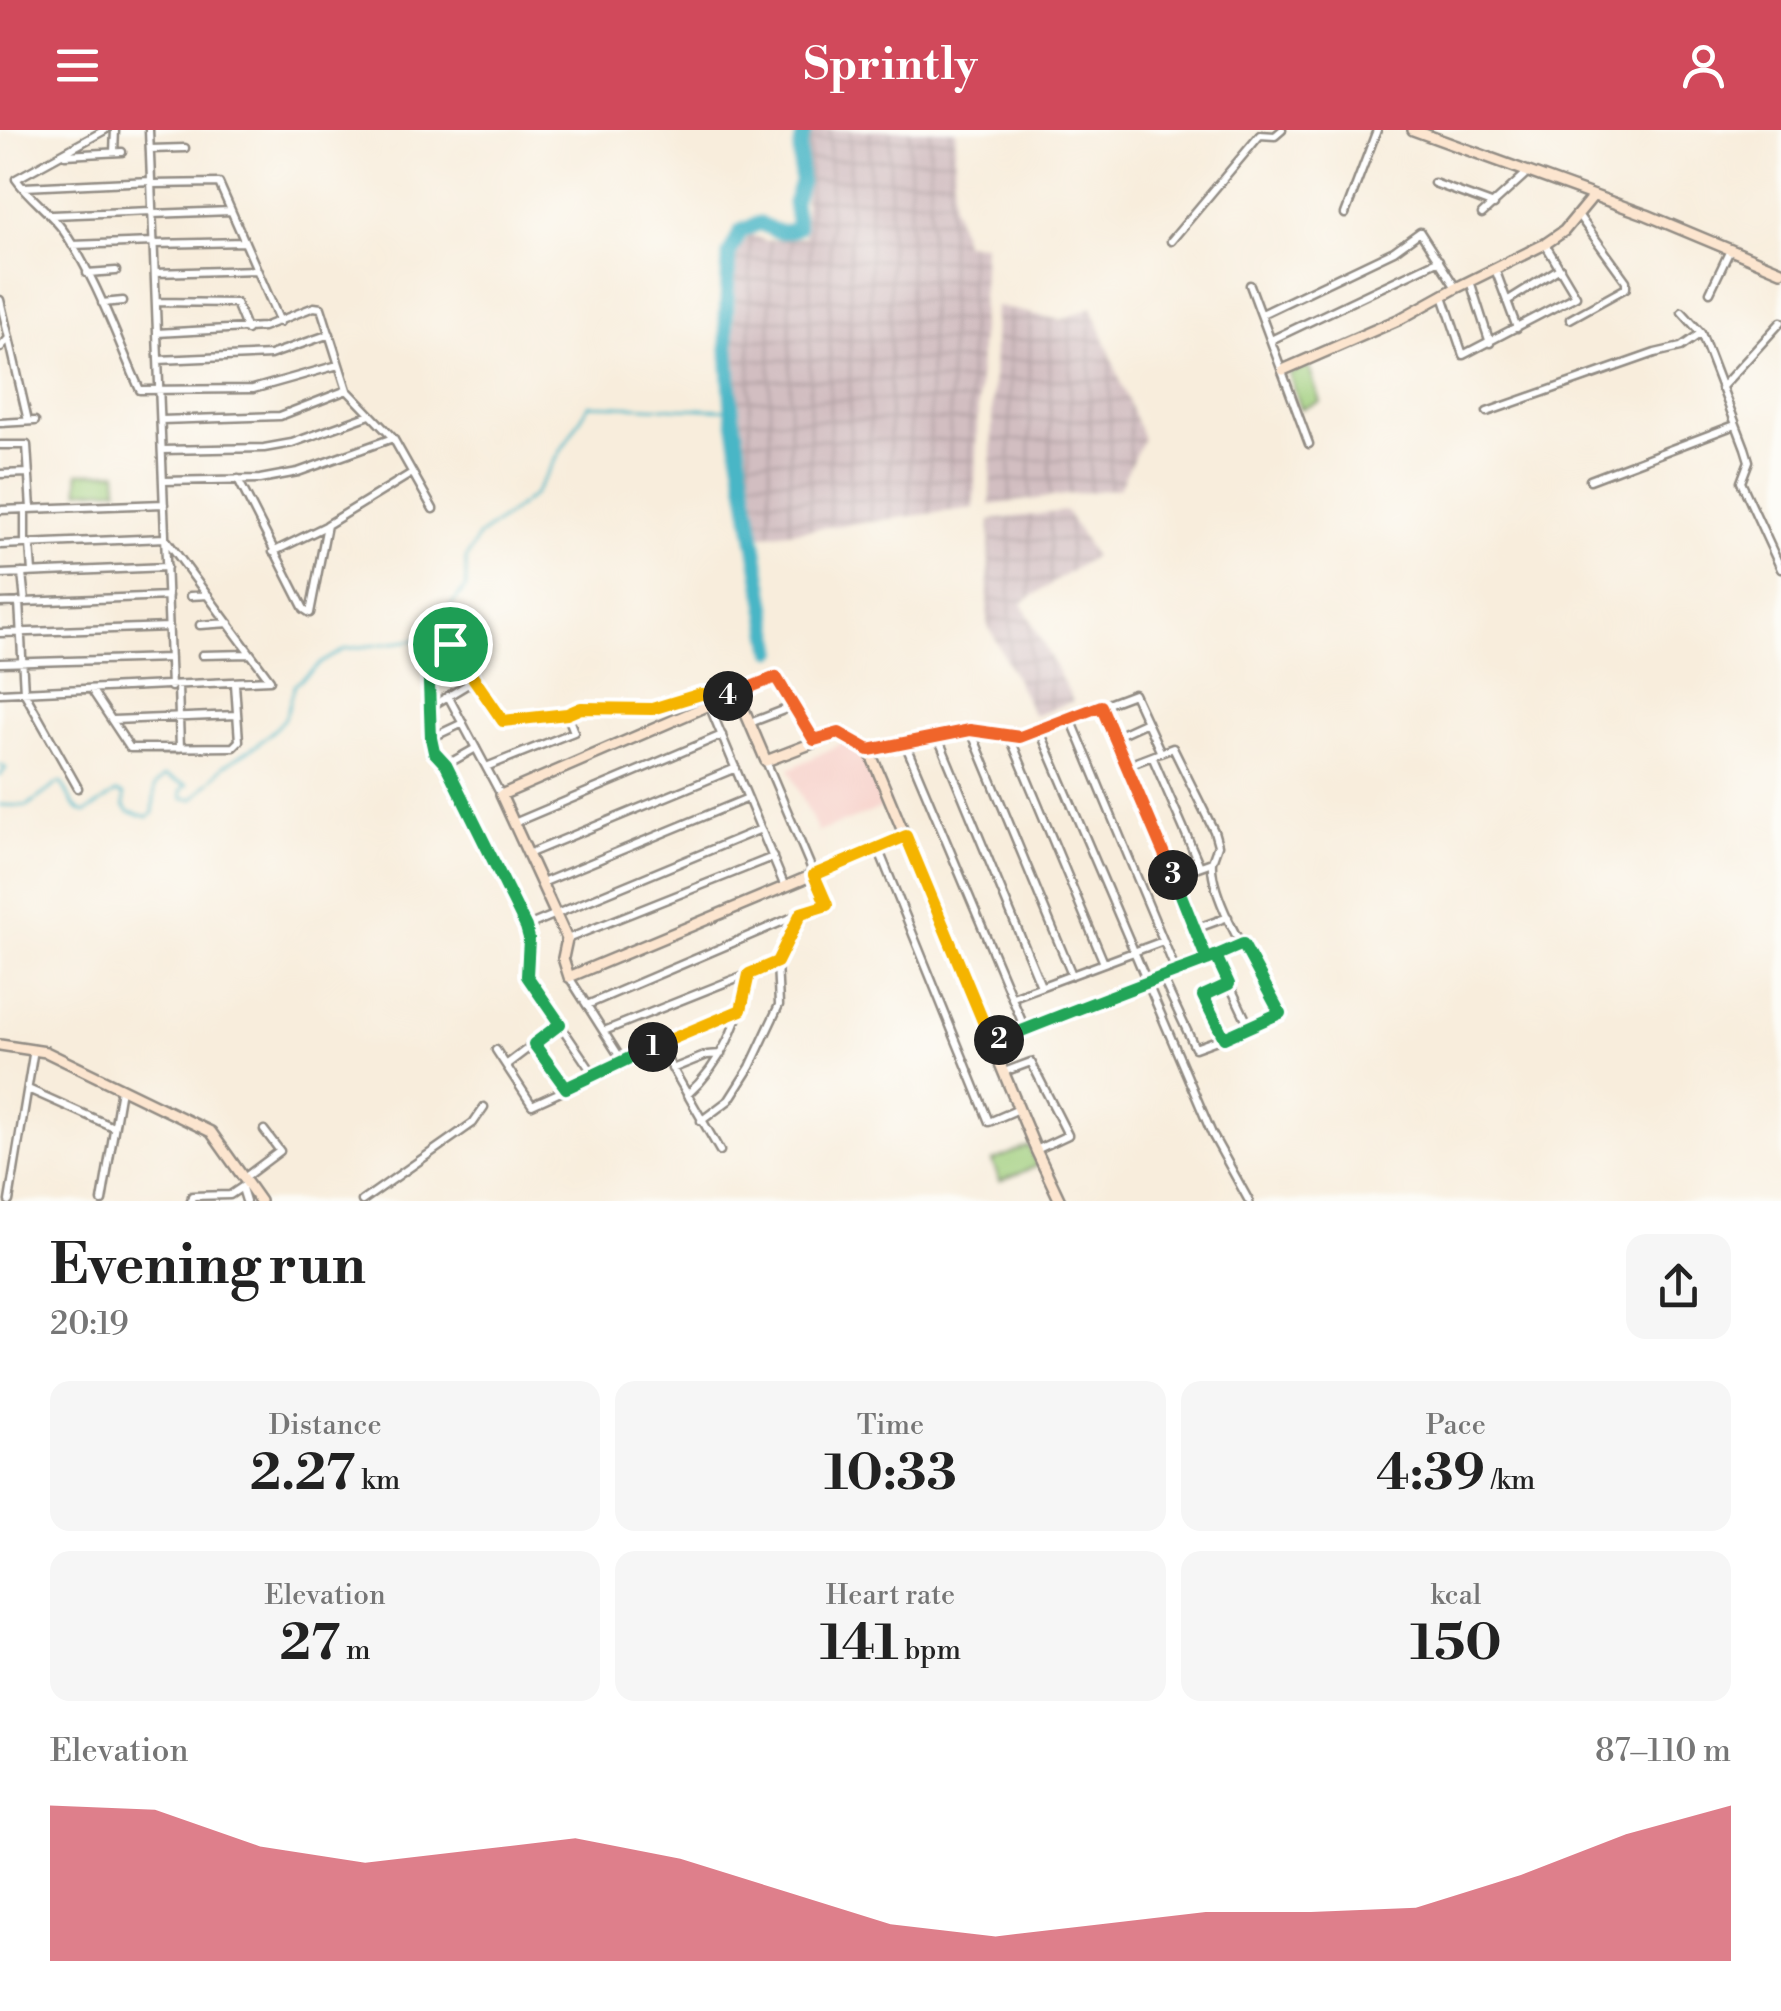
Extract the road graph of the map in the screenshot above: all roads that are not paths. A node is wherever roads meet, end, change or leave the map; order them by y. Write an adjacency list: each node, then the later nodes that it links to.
1 (105, 130): 9 (street)
2 (114, 130): 9 (street)
3 (149, 130): 8 (street)
4 (1282, 130): 22 (street)
5 (1377, 130): 18 (street)
6 (1413, 130): 10 (street)
7 (185, 148): 8 (street)
8 (150, 149): 11 (street)
9 (59, 155): 13 (street)
10 (1528, 172): 14 (street); 15 (street)
11 (151, 182): 13 (street); 16 (street); 17 (street)
12 (1434, 183): 15 (street)
13 (22, 187): 20 (street)
14 (1592, 196): 21 (street); 27 (street)
15 (1494, 205): 19 (street)
16 (232, 210): 17 (street); 23 (street)
17 (152, 213): 20 (street); 24 (street)
18 (1344, 214)
19 (1482, 214)
20 (51, 215): 26 (street)
21 (1578, 216): 25 (street); 48 (street)
22 (1171, 241)
23 (245, 242): 24 (street); 31 (street)
24 (154, 243): 26 (street); 35 (street)
25 (1546, 244): 29 (street); 30 (street)
26 (72, 245): 34 (street)
27 (1730, 250): 32 (street); 39 (street)
28 (1439, 260): 38 (street); 47 (street); 57 (street)
29 (1560, 268): 42 (street); 51 (street)
30 (1495, 269): 36 (street); 42 (street)
31 (258, 270): 35 (street); 49 (street)
32 (1781, 271)
33 (116, 272): 34 (street)
34 (87, 273): 45 (street)
35 (155, 273): 44 (street)
36 (1470, 281): 38 (street); 58 (street)
37 (1250, 285): 47 (street)
38 (1456, 288): 40 (street)
39 (1710, 292)
40 (1442, 295): 58 (street); 62 (street)
41 (0, 300): 56 (street)
42 (1507, 301): 51 (street)
43 (122, 302): 45 (street)
44 (156, 302): 52 (street); 54 (street)
45 (102, 303): 65 (street)
46 (1682, 312): 53 (street)
47 (1262, 314): 57 (street)
48 (1570, 319)
49 (280, 322): 52 (street); 55 (street)
50 (1781, 322): 63 (street)
51 (1517, 328): 58 (street)
52 (247, 330): 54 (street)
53 (1700, 332): 63 (street); 66 (street)
54 (157, 333): 60 (street)
55 (330, 334): 60 (street); 61 (street)
56 (10, 338): 59 (street); 69 (street)
57 (1272, 340): 62 (street)
58 (1490, 343)
59 (0, 348)
60 (158, 360): 65 (street)
61 (338, 365): 64 (street); 65 (street)
62 (1283, 370): 73 (street)
63 (1721, 388): 70 (street)
64 (348, 390): 67 (street); 68 (street)
65 (160, 392): 68 (street)
66 (1487, 412)
67 (370, 414): 71 (street); 74 (street)
68 (161, 420): 74 (street)
69 (0, 423)
70 (1735, 425): 79 (street); 91 (street)
71 (393, 438): 75 (street); 78 (street)
72 (0, 444): 77 (street)
73 (1309, 444)
74 (162, 450): 80 (street)
75 (413, 473): 83 (street); 85 (street)
76 (0, 474): 77 (street)
77 (28, 474): 82 (street)
78 (238, 480): 80 (street); 89 (street)
79 (1590, 480)
80 (163, 481): 81 (street)
81 (164, 504): 82 (street); 86 (street)
82 (28, 509): 84 (street); 87 (street)
83 (432, 509)
84 (0, 510)
85 (327, 525): 89 (street); 89 (street)
86 (166, 538): 87 (street); 90 (street); 95 (street)
87 (28, 543): 88 (street); 92 (street)
88 (0, 544)
89 (273, 552)
90 (166, 567): 92 (street); 96 (street)
91 (1781, 569)
92 (32, 572): 93 (street)
93 (22, 573): 94 (street); 98 (street)
94 (0, 574)
95 (208, 595): 97 (street); 100 (street)
96 (168, 596): 98 (street); 102 (street)
97 (190, 596)
98 (22, 602): 99 (street); 103 (street)
99 (0, 603)
100 (229, 624): 101 (street); 108 (street)
101 (200, 625)
102 (169, 627): 103 (street); 109 (street)
103 (21, 632): 104 (street); 111 (street)
104 (0, 633)
105 (443, 634): 106 (street)
106 (450, 644): 110 (street); 113 (street)
107 (202, 654): 108 (street)
108 (250, 654): 115 (street)
109 (170, 658): 111 (street); 116 (street)
110 (462, 660): 113 (street); 114 (street)
111 (22, 662): 112 (street); 118 (street)
112 (0, 663)
113 (429, 676): 125 (street)
114 (475, 680): 121 (street); 127 (street)
115 (236, 684): 116 (street); 128 (street)
116 (175, 687): 117 (street); 129 (street)
117 (92, 690): 118 (street); 131 (street)
118 (24, 692): 119 (street); 155 (street)
119 (0, 693)
120 (736, 693): 122 (street); 123 (street); 133 (street)
121 (448, 696): 125 (street); 134 (street)
122 (714, 702): 126 (street); 135 (street); 138 (street)
123 (794, 706): 133 (street); 143 (street)
124 (1101, 706): 130 (street); 132 (street); 141 (street)
125 (430, 707): 142 (street)
126 (652, 709): 127 (street); 135 (street)
127 (567, 714): 153 (street)
128 (237, 715): 129 (street); 145 (street)
129 (178, 718): 131 (street); 145 (street)
130 (1071, 719): 137 (street); 176 (street)
131 (112, 720): 145 (street)
132 (1147, 722): 141 (street); 148 (street)
133 (750, 723): 150 (street)
134 (463, 724): 142 (street); 146 (street)
135 (661, 726): 156 (street)
136 (970, 730): 139 (street); 140 (street); 184 (street)
137 (1040, 731): 140 (street); 178 (street)
138 (722, 735): 154 (street); 158 (street)
139 (936, 735): 144 (street); 189 (street)
140 (1009, 735): 181 (street)
141 (1114, 737): 152 (street)
142 (431, 738): 151 (street)
143 (814, 740): 147 (street); 150 (street)
144 (904, 741): 147 (street); 190 (street)
145 (180, 748)
146 (476, 748): 151 (street); 153 (street)
147 (869, 750): 160 (street)
148 (1161, 753): 149 (street); 164 (street)
149 (1152, 756): 152 (street); 165 (street)
150 (766, 761): 166 (street)
151 (446, 765): 173 (street)
152 (1126, 766): 167 (street)
153 (486, 767): 156 (street)
154 (736, 768): 157 (street); 162 (street)
155 (78, 788)
156 (501, 795): 158 (street)
157 (748, 798): 159 (street); 168 (street)
158 (514, 822): 162 (street)
159 (761, 829): 163 (street); 171 (street)
160 (906, 836): 161 (street); 198 (street)
161 (878, 848): 166 (street); 215 (street)
162 (528, 854): 168 (street)
163 (772, 857): 169 (street); 175 (street)
164 (1212, 862): 165 (street); 172 (street)
165 (1199, 864): 167 (street)
166 (814, 875): 169 (street); 170 (street)
167 (1173, 876): 174 (street)
168 (542, 883): 171 (street)
169 (785, 886): 185 (street)
170 (801, 913): 180 (street); 191 (street)
171 (556, 914): 173 (street); 175 (street)
172 (1228, 917): 174 (street); 177 (street)
173 (526, 927): 193 (street)
174 (1195, 929): 179 (street)
175 (567, 939): 185 (street)
176 (1164, 941): 178 (street); 182 (street)
177 (1243, 944): 179 (street); 194 (street)
178 (1133, 952): 181 (street); 187 (street)
179 (1211, 958): 182 (street); 188 (street)
180 (777, 962): 183 (street); 216 (street)
181 (1104, 963): 184 (street)
182 (1176, 972): 186 (street)
183 (749, 974): 192 (street); 196 (street)
184 (1072, 975): 189 (street)
185 (568, 977): 191 (street)
186 (1162, 977): 187 (street); 197 (street)
187 (1146, 983): 195 (street); 222 (street)
188 (1229, 984): 194 (street); 197 (street)
189 (1041, 986): 190 (street)
190 (1013, 997): 195 (street)
191 (587, 1005): 196 (street)
192 (741, 1010): 200 (street); 204 (street)
193 (560, 1024): 199 (street); 209 (street)
194 (1250, 1028): 197 (street)
195 (1026, 1029): 198 (street)
196 (604, 1031): 205 (street)
197 (1224, 1038)
198 (992, 1043): 208 (street)
199 (534, 1044): 206 (street); 212 (street)
200 (659, 1044): 205 (street); 207 (street)
201 (0, 1045): 202 (street)
202 (34, 1048): 210 (street); 211 (street)
203 (496, 1050): 206 (street)
204 (721, 1054): 207 (street); 213 (street)
205 (623, 1062): 209 (street)
206 (506, 1065): 212 (street)
207 (672, 1068): 213 (street)
208 (1004, 1072): 215 (street); 219 (street)
209 (594, 1075): 212 (street)
210 (28, 1088): 217 (street); 223 (street)
211 (121, 1088): 217 (street); 221 (street)
212 (566, 1088)
213 (687, 1096): 216 (street)
214 (484, 1107): 228 (street)
215 (1019, 1109): 219 (street)
216 (701, 1122): 220 (street)
217 (113, 1127): 224 (street)
218 (264, 1130): 221 (street)
219 (1036, 1150): 229 (street)
220 (720, 1151)
221 (245, 1183): 225 (street); 226 (street); 227 (street)
222 (1245, 1200)
223 (9, 1201)
224 (102, 1201)
225 (191, 1201)
226 (246, 1201)
227 (260, 1201)
228 (362, 1201)
229 (1060, 1201)

